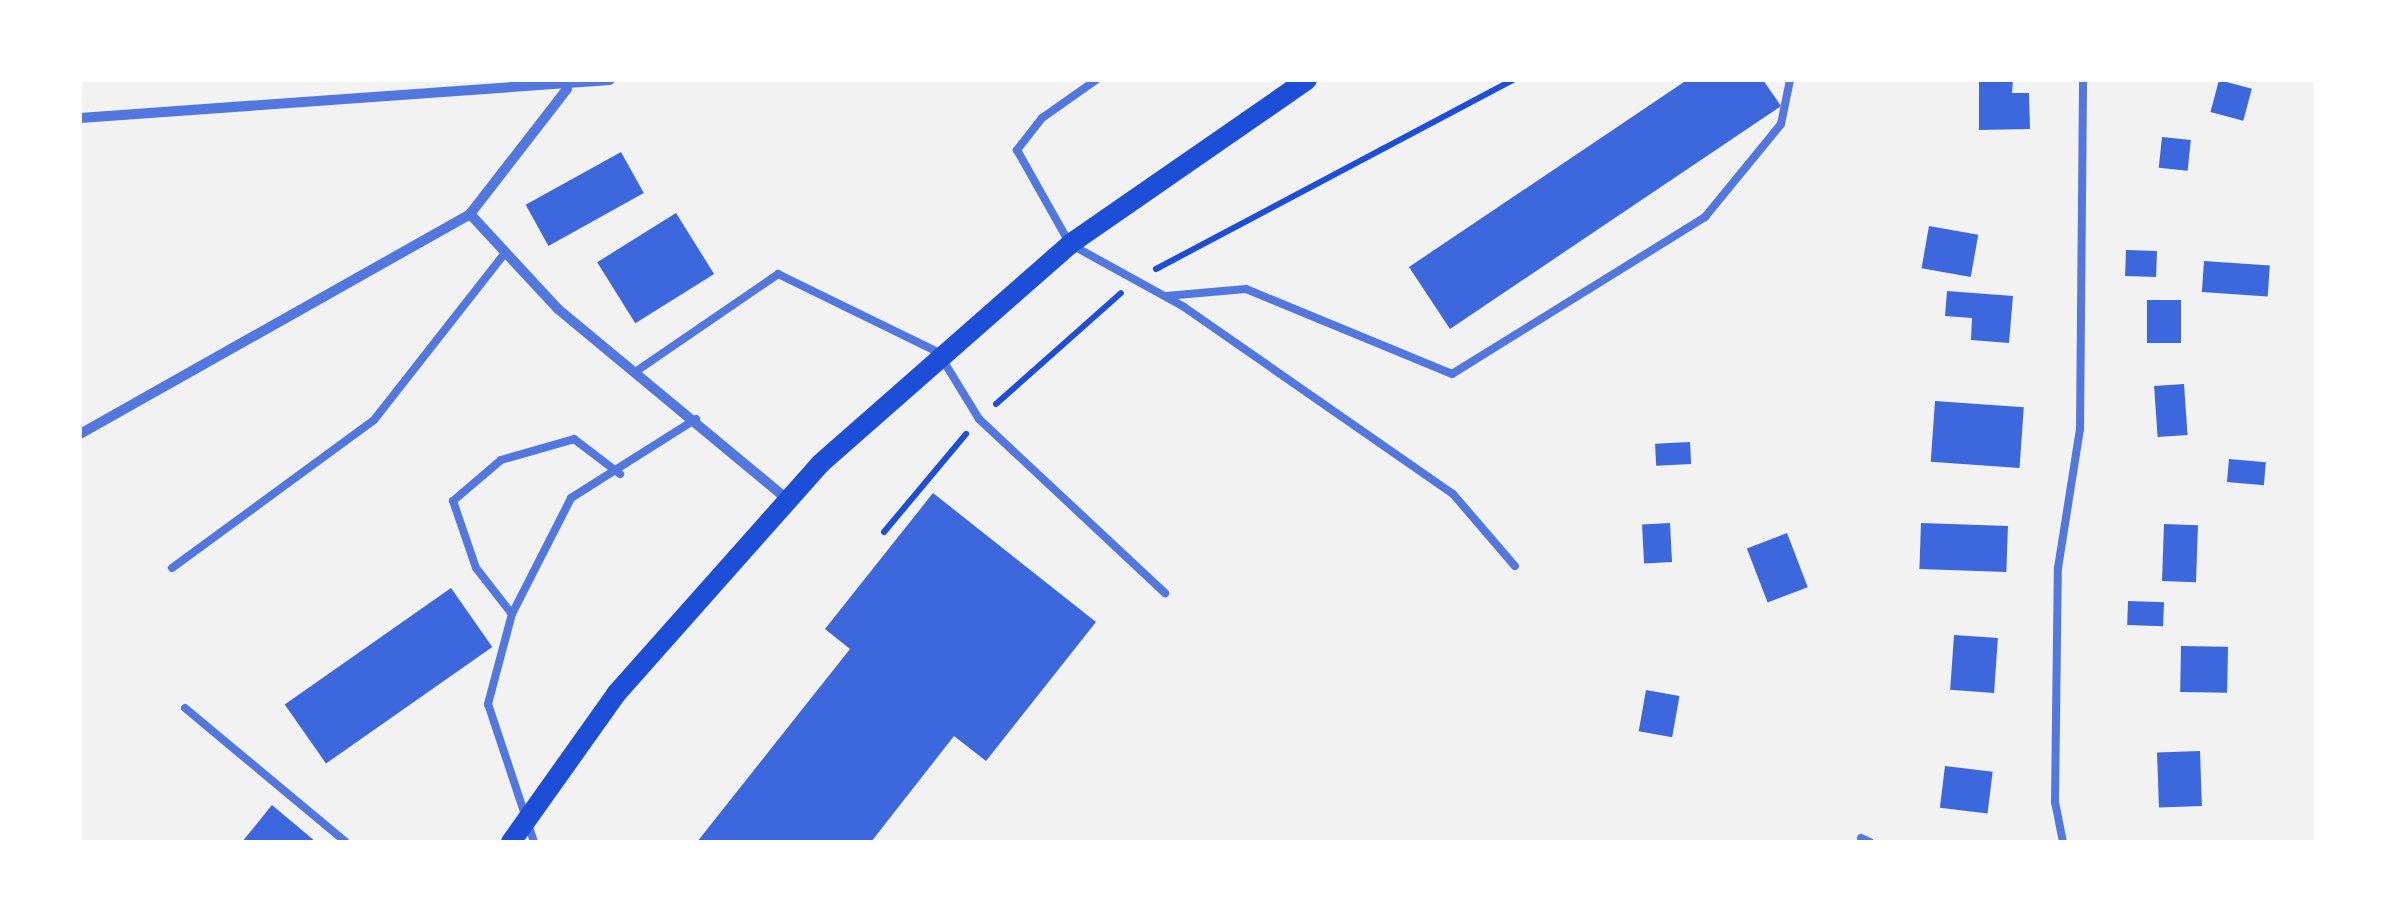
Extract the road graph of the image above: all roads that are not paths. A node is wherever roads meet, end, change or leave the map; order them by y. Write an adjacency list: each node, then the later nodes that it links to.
1 (610, 80): 6 (street)
2 (1096, 80): 9 (lane)
3 (1790, 80): 11 (lane)
4 (2083, 80): 25 (lane)
5 (1303, 81): 9 (main road)
6 (567, 88): 7 (street); 8 (street)
7 (80, 118)
8 (470, 214): 10 (street); 15 (street)
9 (1070, 244): 11 (lane); 12 (main road)
10 (505, 252): 13 (street); 19 (lane)
11 (1166, 296): 18 (lane)
12 (938, 352): 13 (lane); 17 (main road); 20 (lane)
13 (638, 370): 14 (street)
14 (696, 419): 16 (lane); 17 (street)
15 (80, 434)
16 (620, 474): 21 (lane); 21 (lane)
17 (787, 498): 23 (main road)
18 (1516, 566)
19 (172, 568)
20 (1164, 592)
21 (512, 614): 23 (lane)
22 (185, 708): 24 (lane)
23 (523, 836)
24 (346, 842)
25 (2063, 842)

